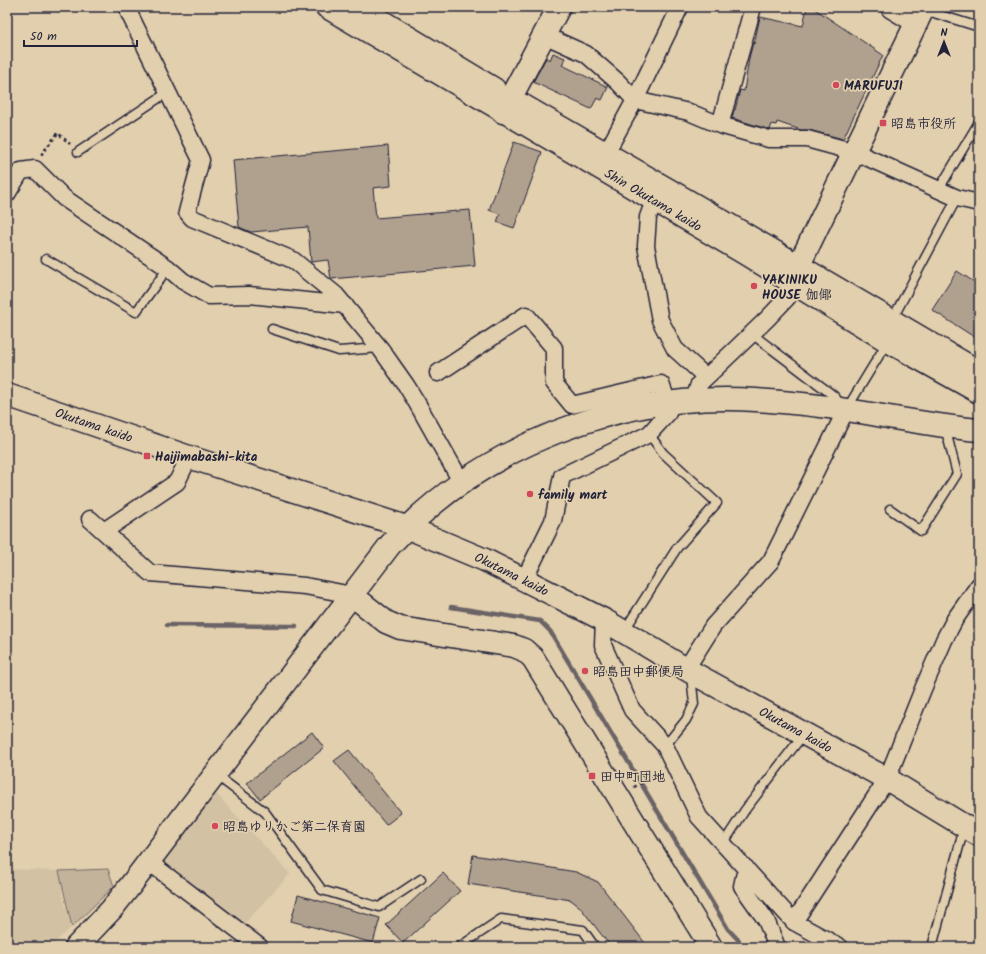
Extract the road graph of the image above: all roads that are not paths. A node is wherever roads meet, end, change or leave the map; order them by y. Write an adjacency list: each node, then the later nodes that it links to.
1 (130, 7): 12 (street)
2 (327, 7): 14 (main road, Shin Okutama kaido)
3 (358, 7): 8 (main road, Shin Okutama kaido)
4 (558, 7): 11 (main road)
5 (680, 7): 13 (street)
6 (753, 7): 16 (street)
7 (892, 7): 9 (main road)
8 (381, 13): 14 (main road, Shin Okutama kaido)
9 (921, 13): 10 (lane); 18 (main road)
10 (979, 27)
11 (544, 35): 13 (street); 14 (main road)
12 (168, 92): 17 (lane); 28 (street)
13 (635, 100): 16 (street); 19 (street)
14 (507, 105): 19 (main road, Shin Okutama kaido); 23 (main road, Shin Okutama kaido)
15 (979, 122): 20 (lane)
16 (720, 124): 18 (street)
17 (78, 152)
18 (855, 152): 20 (street); 27 (main road)
19 (606, 154): 27 (main road, Shin Okutama kaido)
20 (939, 189): 22 (street)
21 (7, 194): 26 (street)
22 (957, 198): 24 (street); 30 (lane)
23 (654, 201): 27 (main road, Shin Okutama kaido); 35 (street)
24 (979, 204)
25 (46, 259): 26 (lane)
26 (168, 268): 28 (street)
27 (797, 275): 30 (main road, Shin Okutama kaido); 31 (street)
28 (345, 305): 32 (street)
29 (272, 329): 32 (lane)
30 (890, 330): 33 (main road, Shin Okutama kaido); 36 (main road, Shin Okutama kaido); 40 (lane)
31 (752, 334): 35 (street); 40 (lane)
32 (380, 348): 45 (street)
33 (979, 372)
34 (438, 373): 39 (street)
35 (706, 377): 38 (street)
36 (979, 392)
37 (7, 395): 44 (main road, Okutama kaido)
38 (694, 400): 39 (main road); 40 (main road)
39 (668, 403): 43 (street); 45 (main road)
40 (846, 410): 41 (main road); 55 (street)
41 (945, 427): 42 (main road); 46 (lane)
42 (979, 430)
43 (649, 434): 50 (street); 54 (lane)
44 (189, 457): 48 (main road, Okutama kaido); 49 (street)
45 (462, 483): 48 (main road)
46 (890, 509)
47 (90, 519): 49 (street)
48 (406, 528): 50 (main road, Okutama kaido); 52 (main road)
49 (104, 531): 52 (street)
50 (524, 580): 53 (main road, Okutama kaido)
51 (979, 584): 59 (street)
52 (352, 595): 58 (main road); 70 (main road)
53 (604, 620): 54 (main road, Okutama kaido); 57 (street)
54 (623, 632): 55 (main road, Okutama kaido)
55 (688, 671): 56 (main road, Okutama kaido); 57 (lane)
56 (804, 734): 59 (main road, Okutama kaido); 61 (lane)
57 (665, 746): 61 (street)
58 (215, 774): 62 (main road); 64 (lane)
59 (887, 779): 60 (main road, Okutama kaido); 65 (street)
60 (972, 831): 73 (lane)
61 (723, 844): 63 (street)
62 (149, 862): 66 (main road); 67 (street)
63 (746, 868): 65 (street); 71 (street)
64 (420, 879)
65 (794, 922): 72 (street)
66 (76, 947)
67 (260, 947)
68 (459, 947): 69 (lane)
69 (595, 947)
70 (711, 947)
71 (777, 947)
72 (840, 947)
73 (932, 947)

